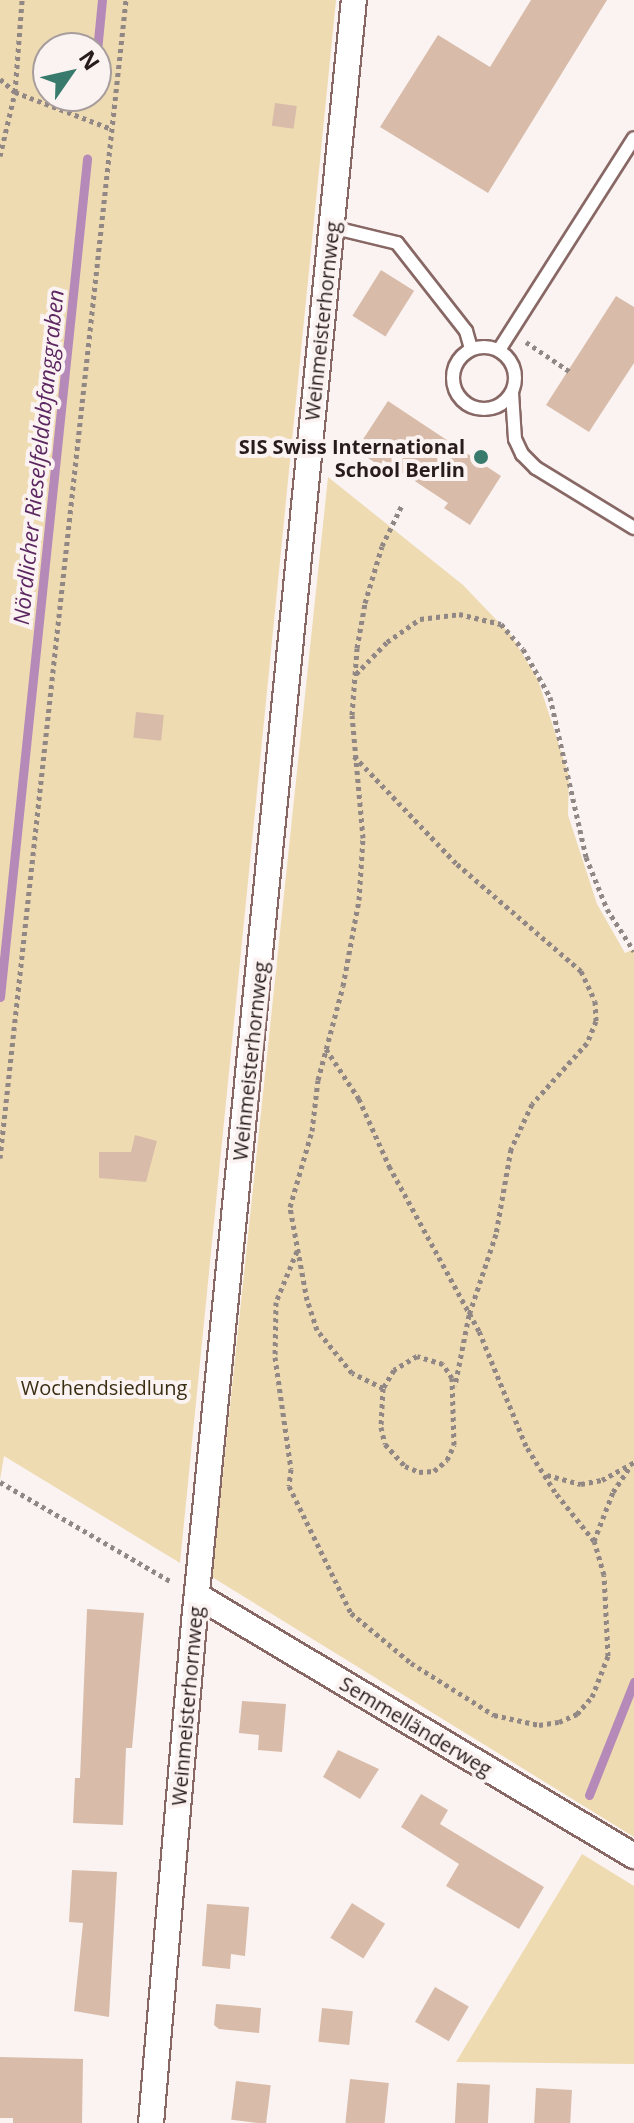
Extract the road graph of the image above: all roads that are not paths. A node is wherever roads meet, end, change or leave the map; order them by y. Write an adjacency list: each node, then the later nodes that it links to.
1 (354, 0): 3 (street, Weinmeisterhornweg)
2 (634, 138): 5 (lane)
3 (331, 227): 4 (lane); 8 (street, Weinmeisterhornweg)
4 (471, 349): 5 (lane); 6 (lane)
5 (499, 350): 6 (lane)
6 (512, 393): 7 (lane)
7 (634, 528)
8 (198, 1596): 9 (street, Semmelländerweg); 10 (street, Weinmeisterhornweg)
9 (634, 1856)
10 (151, 2123)

